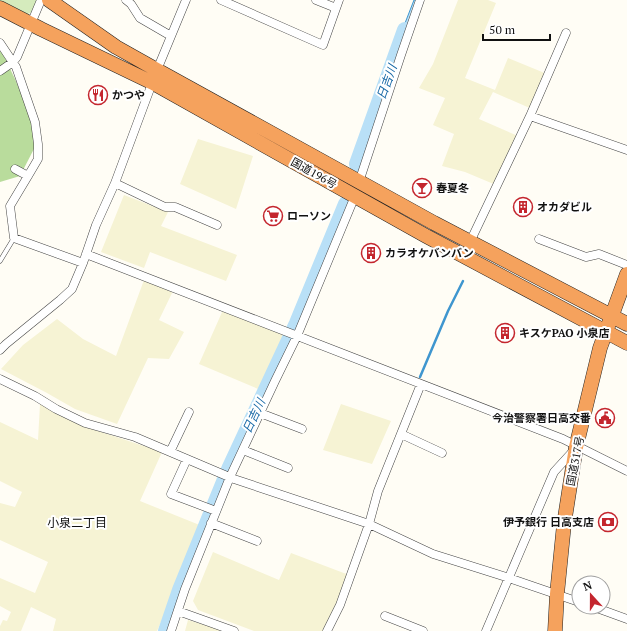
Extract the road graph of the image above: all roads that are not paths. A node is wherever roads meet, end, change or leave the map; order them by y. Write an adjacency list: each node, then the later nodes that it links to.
1 (41, 0): 10 (street)
2 (49, 0): 16 (highway, 国道196号)
3 (126, 0): 12 (street)
4 (186, 0): 12 (street)
5 (221, 0): 8 (street)
6 (316, 0): 8 (street)
7 (420, 0): 21 (street)
8 (337, 4)
9 (0, 8): 10 (highway, 国道196号)
10 (31, 24): 14 (street); 16 (highway, 国道196号)
11 (566, 33): 17 (street)
12 (171, 36): 16 (street)
13 (0, 44): 14 (street)
14 (13, 62): 15 (street); 20 (street)
15 (0, 71)
16 (155, 76): 21 (highway, 国道196号); 22 (street); 23 (highway, 国道196号)
17 (530, 116): 18 (street); 27 (street)
18 (627, 150)
19 (15, 169): 20 (street)
20 (28, 176): 25 (street)
21 (359, 182): 27 (highway, 国道196号)
22 (115, 183): 24 (street); 28 (street)
23 (355, 196): 35 (highway, 国道196号); 36 (street)
24 (217, 225)
25 (14, 238): 29 (lane); 30 (street)
26 (539, 239): 31 (street)
27 (470, 242): 33 (highway, 国道196号)
28 (86, 254): 30 (street); 36 (street)
29 (0, 261)
30 (83, 263): 38 (street)
31 (627, 265)
32 (627, 274): 33 (highway, 国道317号)
33 (612, 316): 34 (highway, 国道196号); 35 (highway, 国道317号)
34 (627, 324)
35 (605, 332): 37 (highway, 国道196号); 45 (highway, 国道317号)
36 (297, 336): 40 (street); 42 (street)
37 (627, 343)
38 (0, 350)
39 (0, 379): 47 (street)
40 (421, 384): 44 (street); 45 (street)
41 (189, 412): 47 (street)
42 (260, 413): 43 (street); 46 (street)
43 (302, 429)
44 (401, 434): 48 (street); 55 (street)
45 (576, 446): 51 (street); 57 (street); 58 (highway, 国道317号)
46 (243, 450): 50 (street); 52 (street)
47 (170, 452): 49 (street)
48 (442, 454)
49 (187, 459): 52 (street); 53 (street)
50 (288, 468)
51 (627, 471)
52 (230, 477): 53 (street); 55 (street)
53 (216, 511): 54 (street)
54 (212, 523): 56 (street); 60 (street)
55 (369, 524): 57 (street); 66 (street)
56 (257, 541)
57 (509, 578): 58 (street); 68 (street)
58 (557, 594): 59 (street); 69 (highway, 国道317号)
59 (571, 599)
60 (178, 611): 64 (street); 65 (street)
61 (611, 613): 63 (street)
62 (385, 616): 67 (street)
63 (627, 619)
64 (171, 631)
65 (234, 631)
66 (327, 631)
67 (423, 631)
68 (486, 631)
69 (555, 631)

